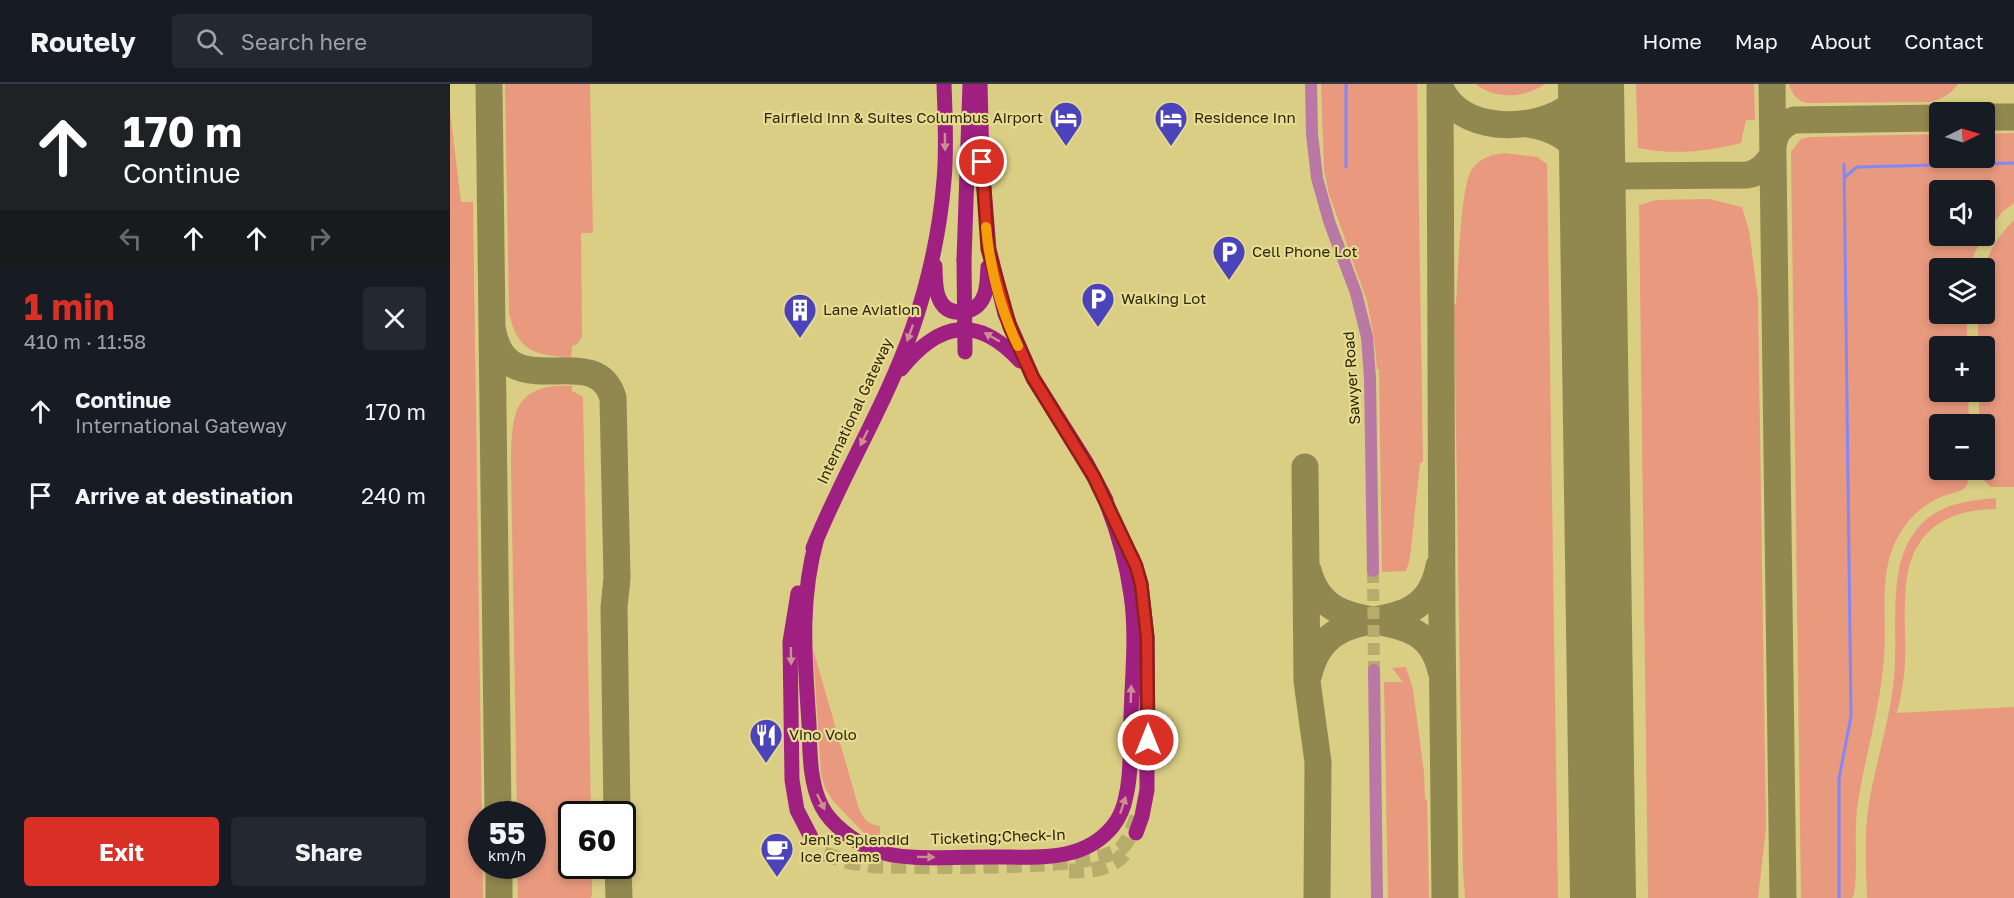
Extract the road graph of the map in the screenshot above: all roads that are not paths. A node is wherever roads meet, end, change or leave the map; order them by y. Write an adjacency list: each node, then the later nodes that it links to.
1 (944, 84): 5 (main road, International Gateway, one-way to 5)
2 (970, 84): 7 (main road, bridge)
3 (980, 84): 6 (main road)
4 (1311, 84): 12 (street, Sawyer Road)
5 (942, 200): 6 (main road); 9 (main road, International Gateway, one-way to 9)
6 (988, 249): 8 (main road)
7 (965, 352)
8 (1033, 378): 9 (main road, one-way to 9); 10 (main road)
9 (889, 385): 11 (main road, International Gateway, one-way to 11)
10 (1102, 492): 11 (main road, Ticketing;Check-In, one-way to 10); 14 (main road)
11 (817, 538): 15 (main road, one-way to 15)
12 (1373, 571)
13 (1374, 670): 16 (street)
14 (1136, 832)
15 (811, 837)
16 (1377, 898)

